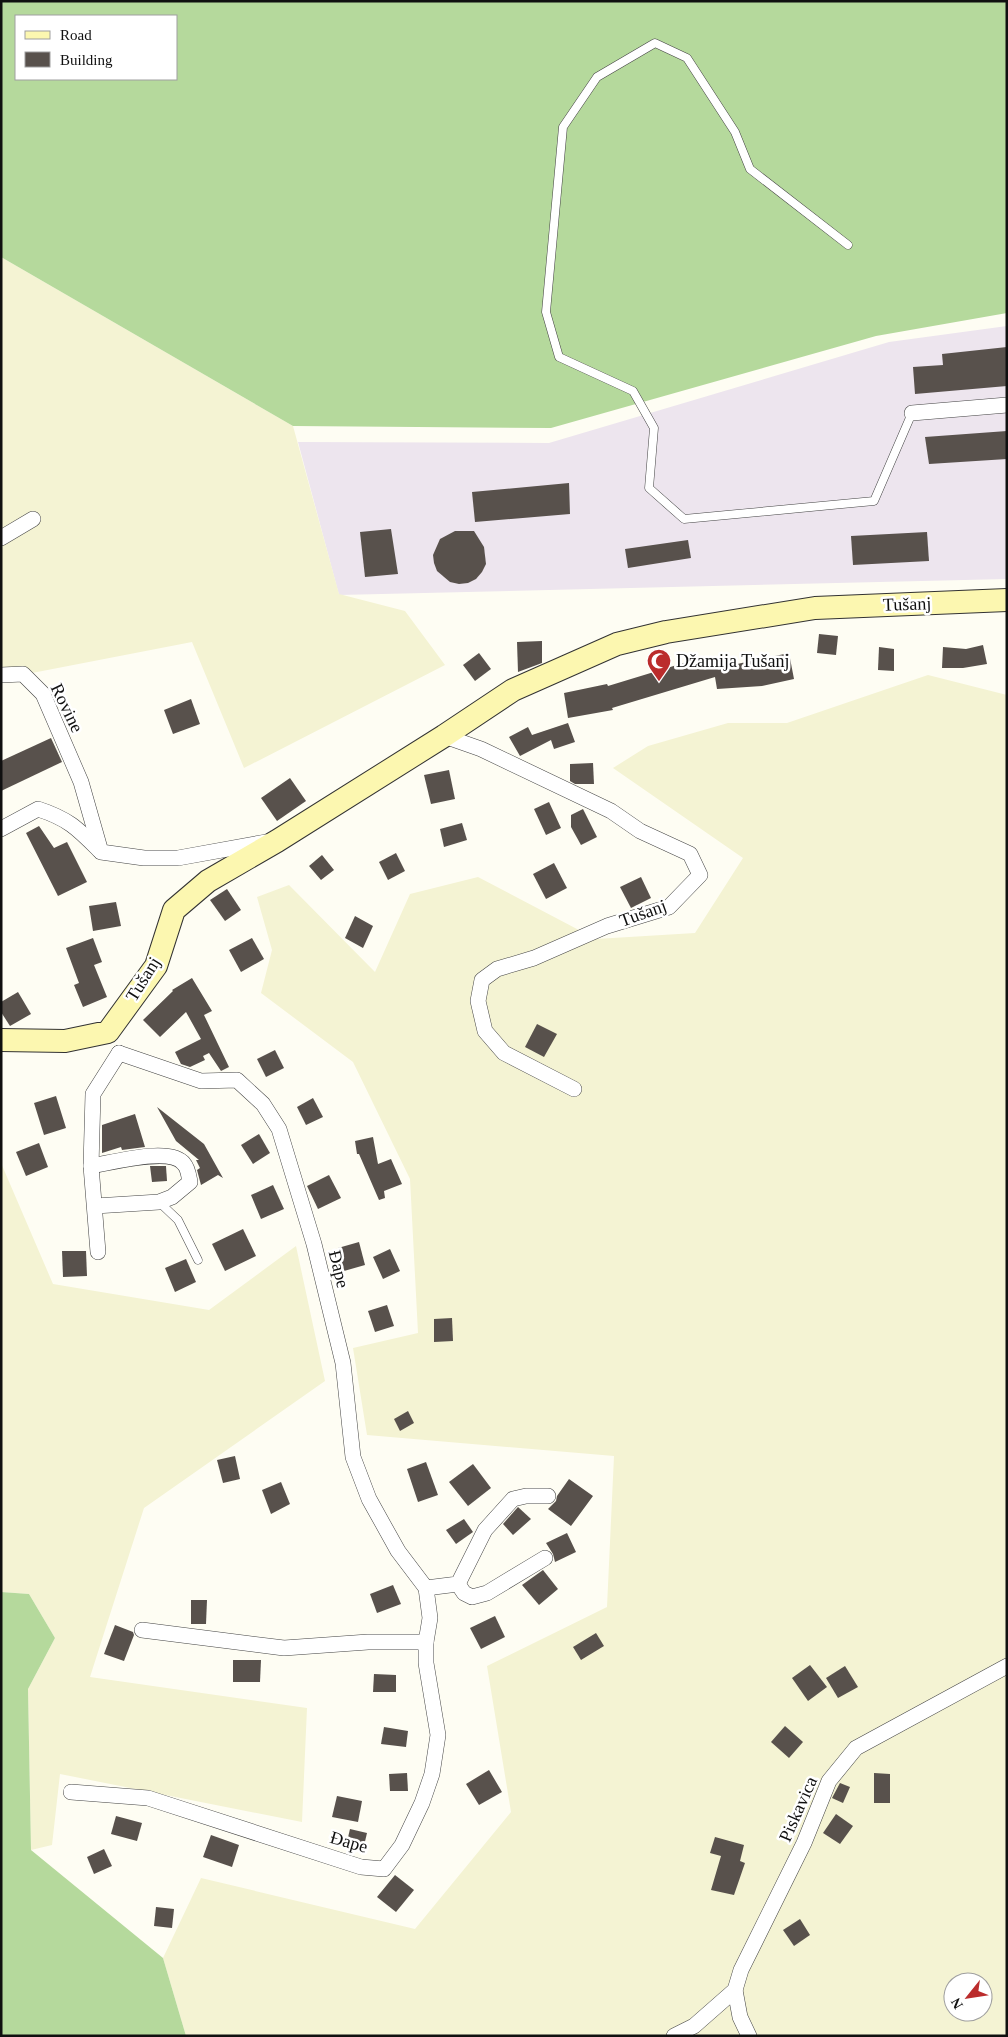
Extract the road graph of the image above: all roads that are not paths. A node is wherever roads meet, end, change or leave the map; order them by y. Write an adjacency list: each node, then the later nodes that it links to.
1 (848, 245): 3 (lane)
2 (1007, 405): 3 (street)
3 (912, 413)
4 (33, 519): 5 (street)
5 (1, 538)
6 (1007, 600): 8 (street, Tušanj)
7 (1, 675): 11 (street, Rovine)
8 (444, 736): 10 (street, Tušanj); 15 (street, Tušanj)
9 (1, 829): 11 (street)
10 (277, 841): 11 (street, Tušanj); 12 (street, Tušanj)
11 (101, 852)
12 (108, 1032): 13 (street); 14 (street)
13 (1, 1040)
14 (119, 1053): 16 (street); 24 (street, Đape)
15 (574, 1089)
16 (91, 1166): 17 (street); 18 (street)
17 (159, 1202): 18 (street); 20 (lane)
18 (95, 1206): 19 (street)
19 (98, 1252)
20 (198, 1260)
21 (548, 1496): 23 (street)
22 (545, 1558): 23 (street)
23 (458, 1584): 24 (street)
24 (426, 1588): 26 (street, Đape)
25 (142, 1630): 26 (street)
26 (426, 1642): 28 (street, Đape)
27 (1007, 1666): 29 (street, Piskavica)
28 (71, 1792)
29 (735, 1990): 30 (street); 31 (street, Piskavica)
30 (674, 2036)
31 (749, 2036)

